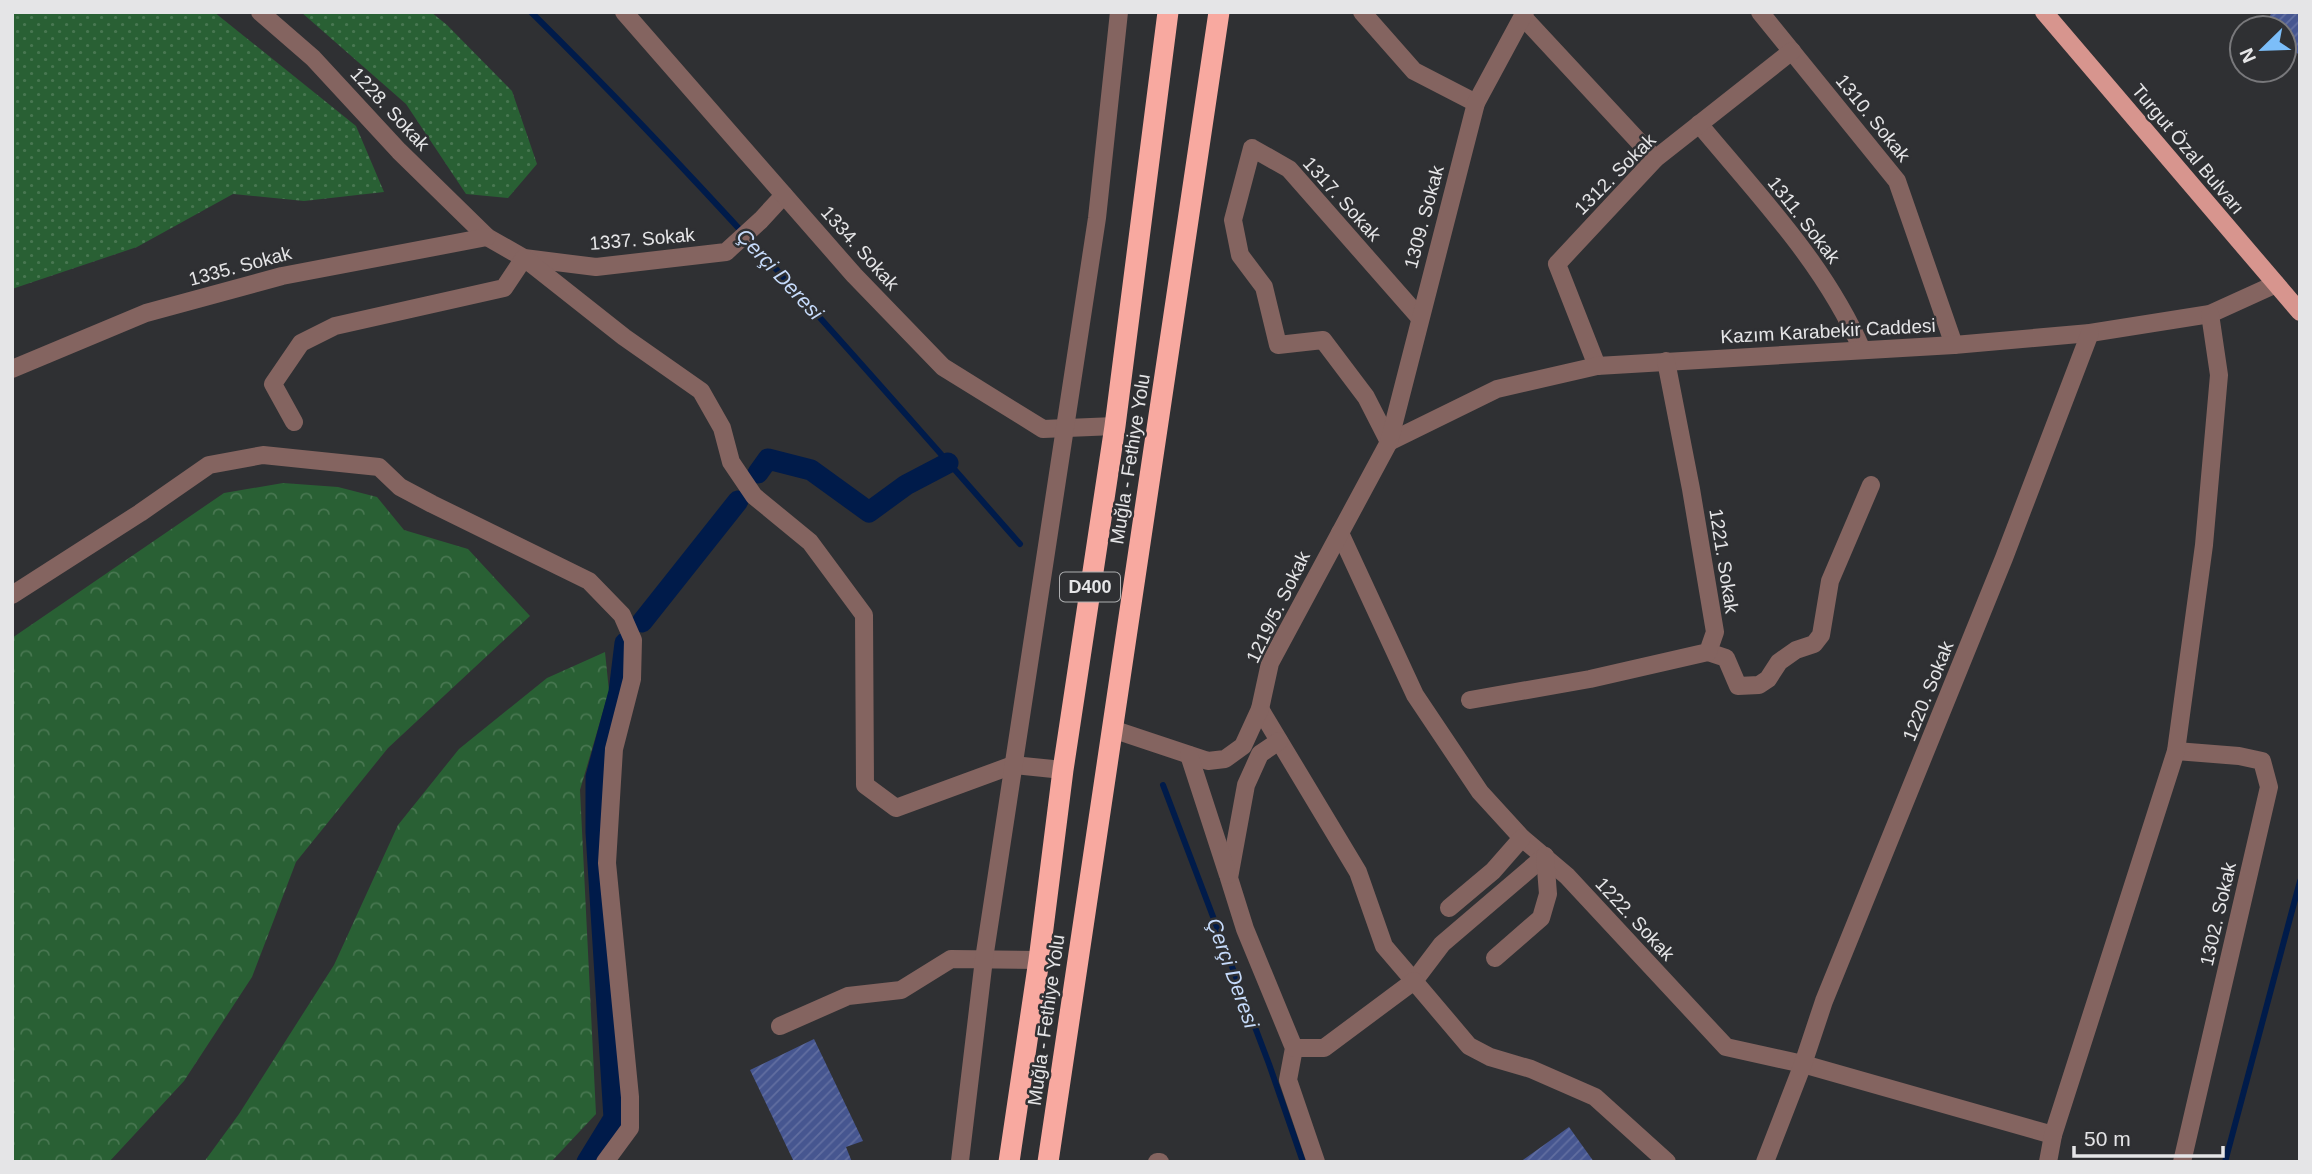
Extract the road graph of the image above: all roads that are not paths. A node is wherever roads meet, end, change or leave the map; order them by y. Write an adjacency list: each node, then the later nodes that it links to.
1 (260, 12): 15 (street, 1228. Sokak)
2 (624, 12): 14 (street, 1334. Sokak)
3 (1119, 12): 29 (street)
4 (1168, 12): 28 (highway, Muğla - Fethiye Yolu / D400)
5 (1219, 12): 37 (highway, Muğla - Fethiye Yolu / D400)
6 (1362, 12): 11 (street)
7 (1760, 12): 10 (street, 1310. Sokak)
8 (2044, 12): 17 (main road, Turgut Özal Bulvarı)
9 (1524, 15): 11 (street, 1309. Sokak); 13 (street)
10 (1792, 51): 12 (street, 1312. Sokak); 22 (street, 1310. Sokak)
11 (1476, 103): 20 (street, 1309. Sokak)
12 (1699, 124): 13 (street, 1312. Sokak); 23 (street, 1311. Sokak)
13 (1655, 159): 25 (street, 1312. Sokak)
14 (784, 195): 16 (street, 1337. Sokak); 29 (street, 1334. Sokak)
15 (487, 237): 16 (street, 1337. Sokak); 26 (street, 1335. Sokak)
16 (524, 258): 27 (street); 41 (street)
17 (2276, 284): 18 (main road, Turgut Özal Bulvarı); 19 (street, Kazım Karabekir Caddesi)
18 (2300, 312)
19 (2210, 314): 21 (street, Kazım Karabekir Caddesi); 39 (street)
20 (1420, 318): 30 (street, 1309. Sokak); 30 (street, 1317. Sokak)
21 (2090, 332): 22 (street, Kazım Karabekir Caddesi); 53 (street, 1220. Sokak)
22 (1954, 345): 23 (street, Kazım Karabekir Caddesi)
23 (1862, 350): 24 (street, Kazım Karabekir Caddesi)
24 (1667, 361): 25 (street, Kazım Karabekir Caddesi); 34 (street, 1221. Sokak)
25 (1597, 366): 30 (street, Kazım Karabekir Caddesi)
26 (12, 369)
27 (294, 422)
28 (1115, 426): 29 (street, 1334. Sokak); 42 (highway, Muğla - Fethiye Yolu / D400)
29 (1066, 428): 41 (street)
30 (1389, 442): 32 (street, 1219/5. Sokak)
31 (1871, 485): 34 (street)
32 (1340, 533): 36 (street, 1219/5. Sokak); 43 (street, 1222. Sokak)
33 (12, 595): 55 (street)
34 (1708, 652): 35 (street)
35 (1471, 700)
36 (1260, 709): 38 (street); 40 (street, 1219/5. Sokak)
37 (1112, 729): 40 (street, 1219/5. Sokak); 59 (highway, Muğla - Fethiye Yolu / D400)
38 (1279, 741): 45 (street); 50 (street)
39 (2176, 751): 54 (street); 64 (street, 1302. Sokak)
40 (1189, 755): 45 (street)
41 (1013, 765): 42 (street); 48 (street)
42 (1063, 770): 49 (highway, Muğla - Fethiye Yolu / D400)
43 (1522, 838): 44 (street, 1222. Sokak); 46 (street)
44 (1545, 856): 47 (street); 50 (street); 53 (street, 1222. Sokak)
45 (1229, 878): 52 (street)
46 (1449, 908)
47 (1495, 958)
48 (984, 959): 49 (street); 51 (street); 56 (street)
49 (1039, 960): 58 (highway, Muğla - Fethiye Yolu / D400)
50 (1414, 981): 52 (street); 61 (street)
51 (780, 1026)
52 (1294, 1048): 60 (street)
53 (1803, 1064): 54 (street, 1222. Sokak); 62 (street, 1220. Sokak)
54 (2053, 1135): 63 (street)
55 (605, 1162)
56 (960, 1162): 57 (street)
57 (969, 1162)
58 (1009, 1162)
59 (1048, 1162)
60 (1316, 1162)
61 (1667, 1162)
62 (1765, 1162)
63 (2048, 1162)
64 (2182, 1162)

